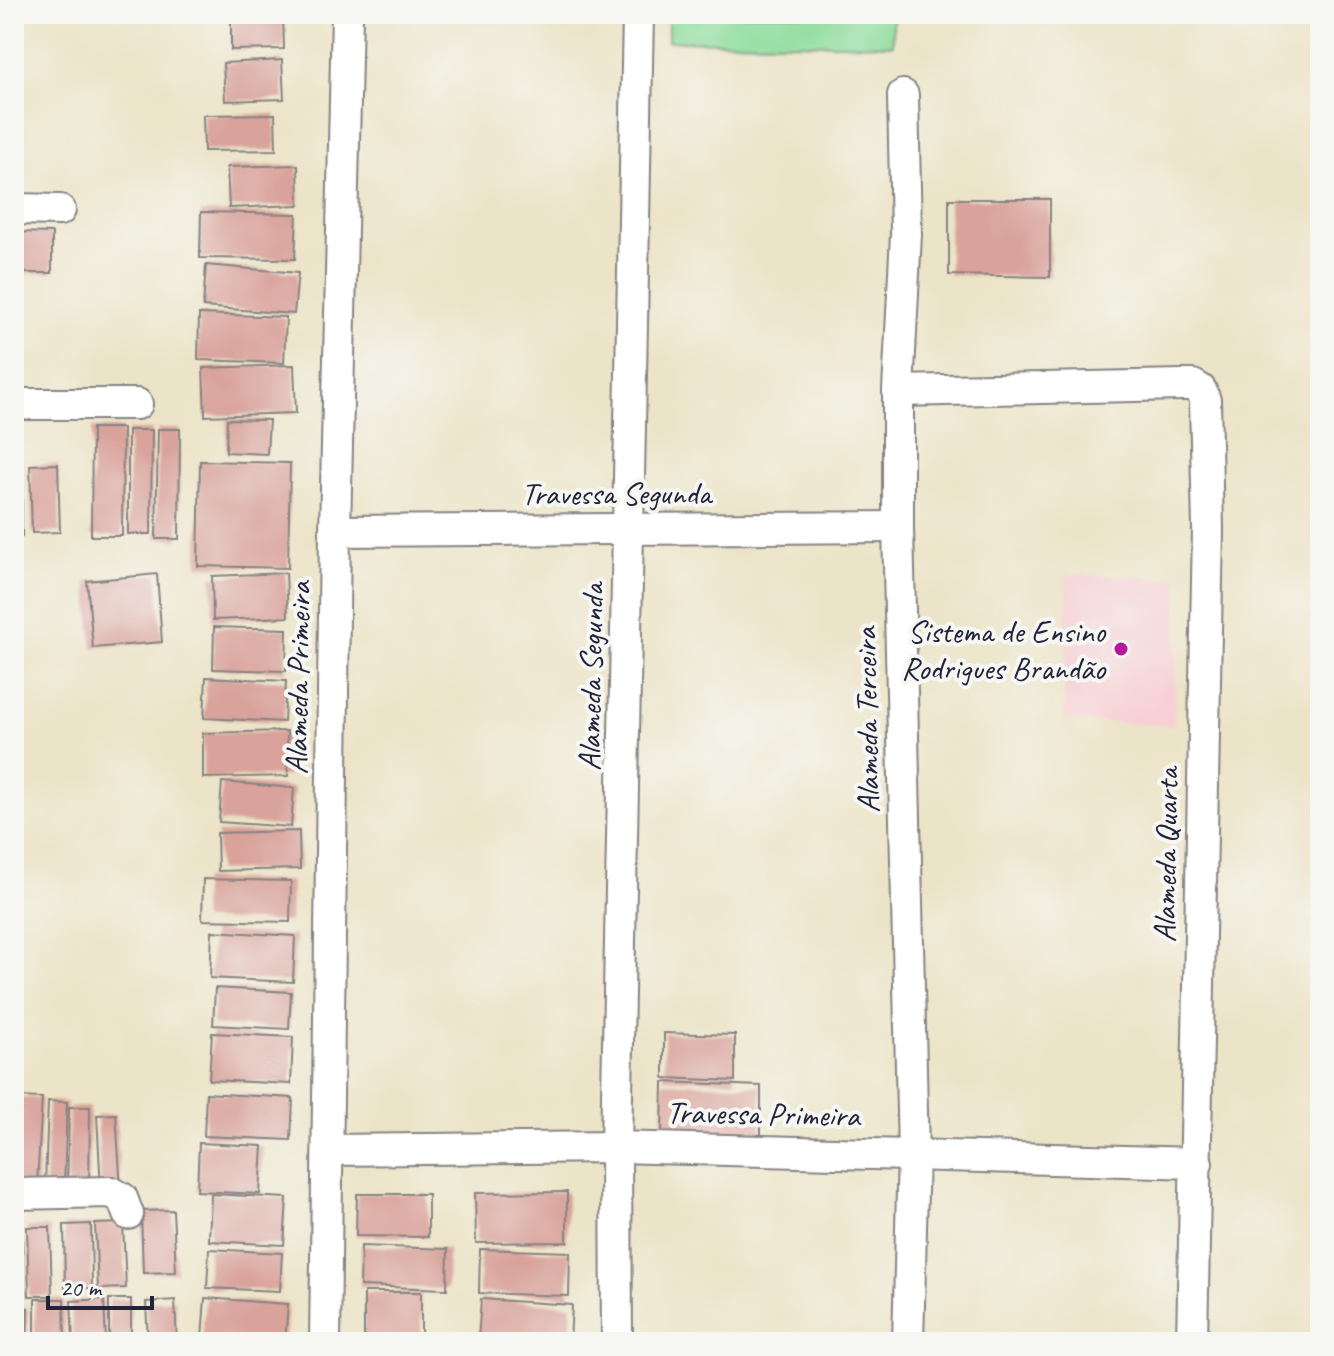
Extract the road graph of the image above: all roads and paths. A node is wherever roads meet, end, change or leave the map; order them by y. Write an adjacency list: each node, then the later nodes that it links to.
1 (347, 14): 11 (street, Alameda Primeira)
2 (638, 14): 10 (street, Alameda Segunda)
3 (903, 95): 6 (street, Alameda Terceira)
4 (14, 209): 5 (street)
5 (60, 210)
6 (898, 391): 9 (street, Alameda Terceira); 15 (street, Alameda Quarta)
7 (14, 404): 8 (street)
8 (137, 404)
9 (898, 527): 10 (street, Travessa Segunda); 14 (street, Alameda Terceira)
10 (630, 529): 11 (street, Travessa Segunda); 12 (street, Alameda Segunda)
11 (335, 531): 13 (street, Alameda Primeira)
12 (616, 1147): 13 (street, Travessa Primeira); 14 (street, Travessa Primeira); 19 (street, Alameda Segunda)
13 (328, 1150): 18 (street, Alameda Primeira)
14 (913, 1153): 15 (street, Travessa Primeira); 20 (street, Alameda Terceira)
15 (1197, 1163): 21 (street, Alameda Quarta)
16 (14, 1194): 17 (street)
17 (128, 1214)
18 (325, 1342)
19 (617, 1342)
20 (908, 1342)
21 (1192, 1342)

